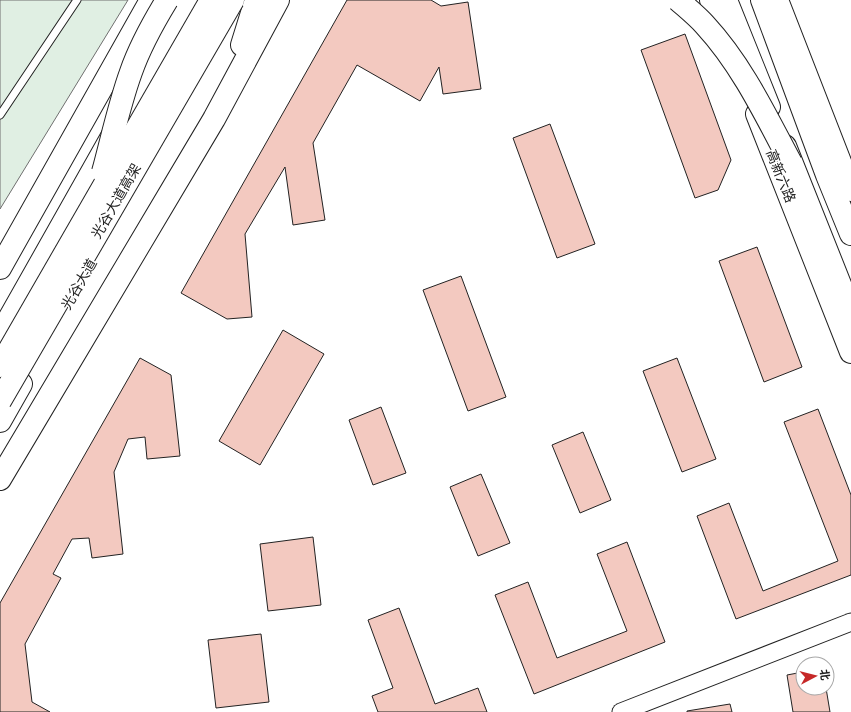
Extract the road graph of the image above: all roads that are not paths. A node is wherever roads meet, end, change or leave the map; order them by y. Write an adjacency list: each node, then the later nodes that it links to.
1 (77, 0): 16 (lane)
2 (151, 0): 23 (main road)
3 (166, 0): 21 (main road, bridge)
4 (189, 0): 18 (main road)
5 (211, 0): 21 (main road, 光谷大道高架, bridge)
6 (233, 0): 28 (main road, 光谷大道高架, bridge)
7 (238, 0): 20 (main road, 光谷大道)
8 (256, 0): 15 (main road)
9 (278, 0): 15 (main road)
10 (678, 0): 17 (main road, bridge)
11 (711, 0): 26 (main road, 高新六路)
12 (726, 0): 17 (main road, bridge)
13 (762, 0): 22 (main road)
14 (777, 0): 19 (main road)
15 (225, 98): 30 (main road)
16 (0, 115)
17 (792, 163): 24 (main road)
18 (85, 184): 20 (main road); 25 (main road)
19 (851, 190)
20 (122, 209): 29 (main road, 光谷大道)
21 (89, 212): 27 (main road, 光谷大道高架, bridge)
22 (851, 234)
23 (0, 268)
24 (851, 312)
25 (0, 335)
26 (851, 352)
27 (0, 366)
28 (0, 401)
29 (0, 421)
30 (0, 479)
31 (851, 622): 32 (street)
32 (621, 712)

